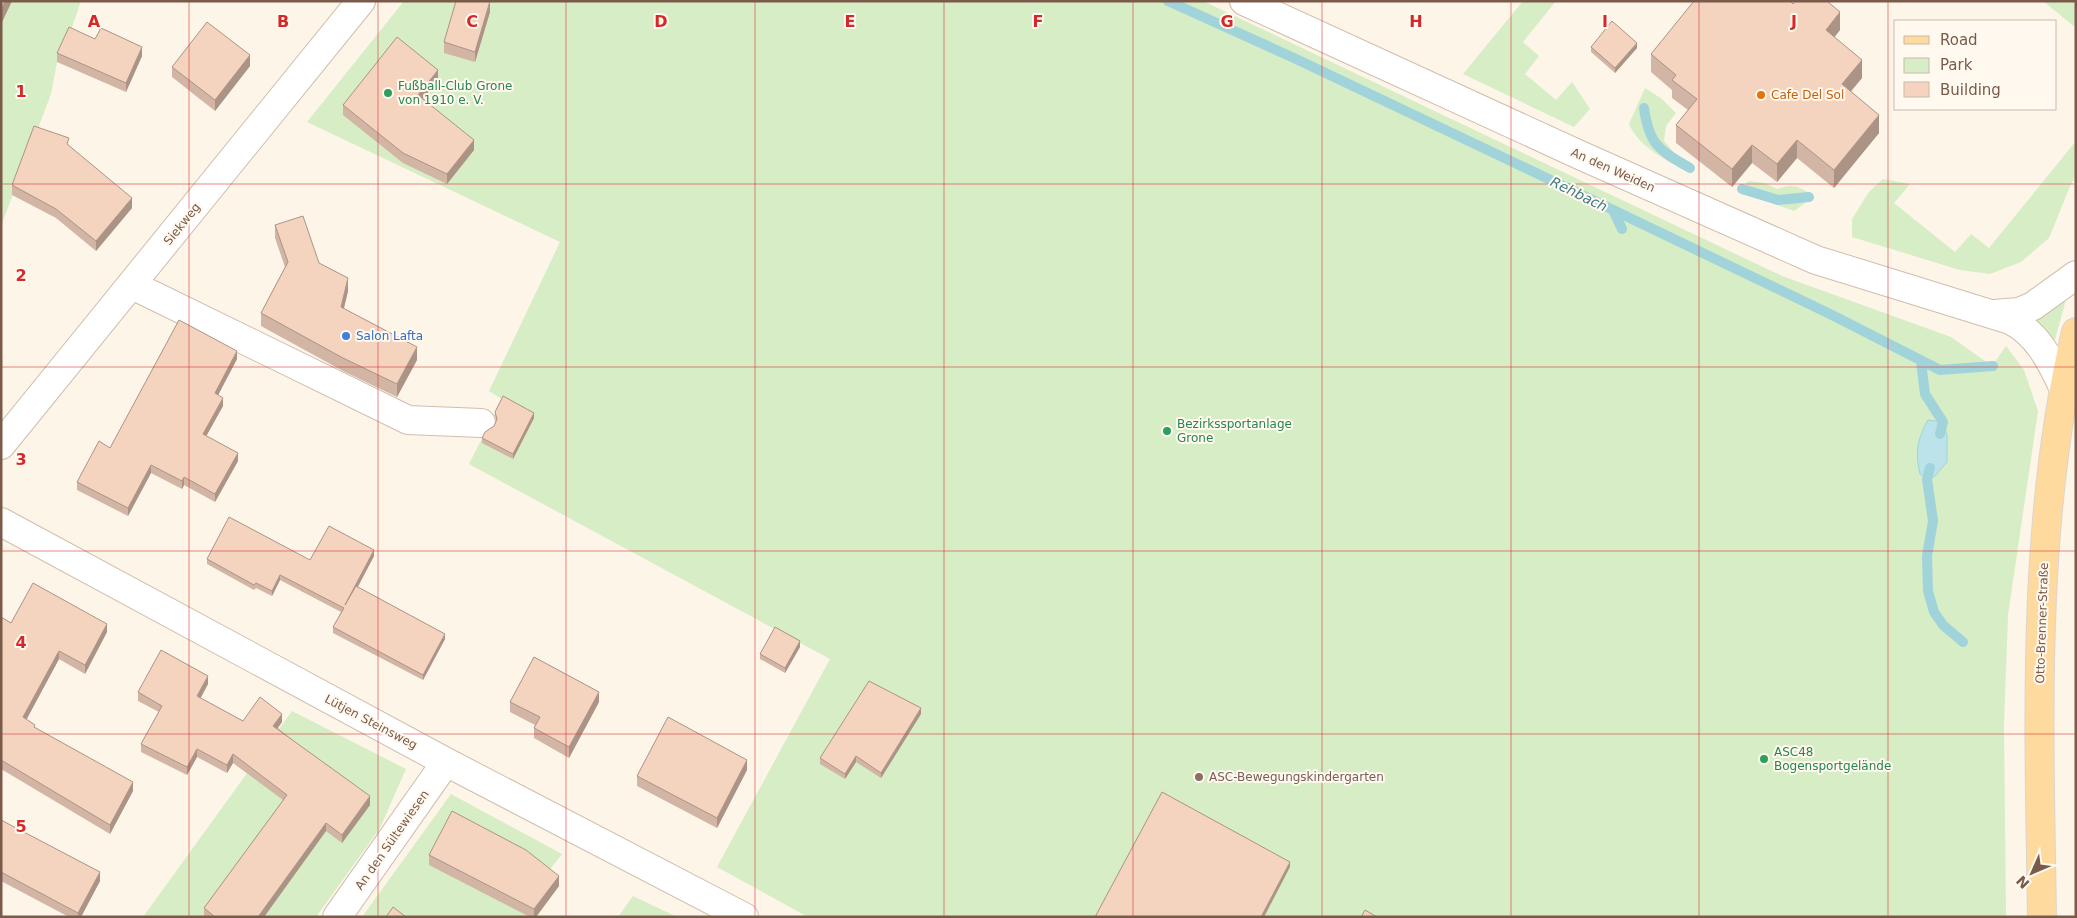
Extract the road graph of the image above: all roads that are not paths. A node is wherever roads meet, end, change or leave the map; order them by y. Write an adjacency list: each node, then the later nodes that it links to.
1 (361, 1): 4 (street, Siekweg)
2 (1244, 1): 5 (street, An den Weiden)
3 (2076, 275): 5 (street, An den Weiden)
4 (132, 285): 8 (street); 9 (street, Siekweg)
5 (1990, 314): 7 (street, An den Weiden)
6 (2076, 332): 7 (main road, Otto-Brenner-Straße)
7 (2063, 387): 14 (main road, Otto-Brenner-Straße)
8 (481, 423)
9 (1, 445)
10 (1, 522): 11 (street, Lütjen Steinsweg)
11 (446, 762): 12 (street, An den Sültewiesen); 13 (street, Lütjen Steinsweg)
12 (337, 917)
13 (744, 917)
14 (2042, 917)

